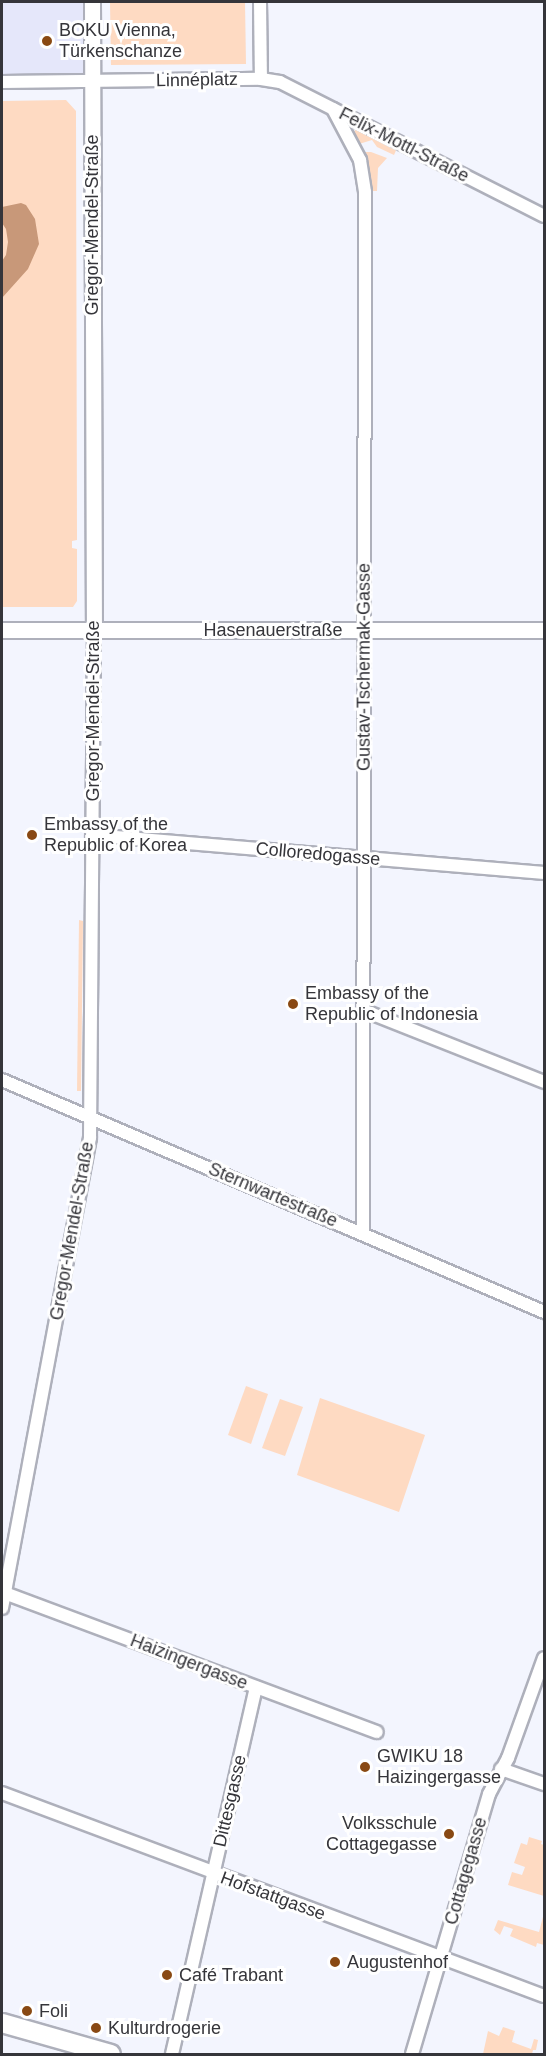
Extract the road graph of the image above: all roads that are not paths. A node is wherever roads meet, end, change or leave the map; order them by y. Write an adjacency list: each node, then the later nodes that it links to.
1 (92, 2): 4 (street, Gregor-Mendel-Straße)
2 (260, 2): 3 (street, Linnéplatz)
3 (261, 80): 4 (street, Linnéplatz); 6 (street, Felix-Mottl-Straße)
4 (92, 81): 5 (street, Linnéplatz); 9 (street, Gregor-Mendel-Straße)
5 (2, 82)
6 (333, 109): 7 (street, Felix-Mottl-Straße); 10 (street, Gustav-Tschermak-Gasse)
7 (544, 216)
8 (2, 630): 9 (street, Hasenauerstraße)
9 (94, 630): 10 (street, Hasenauerstraße); 12 (street, Gregor-Mendel-Straße)
10 (364, 630): 11 (street, Hasenauerstraße); 13 (street, Gustav-Tschermak-Gasse)
11 (544, 630)
12 (92, 835): 13 (street, Colloredogasse); 18 (street, Gregor-Mendel-Straße)
13 (364, 858): 14 (street, Colloredogasse); 15 (street, Gustav-Tschermak-Gasse)
14 (544, 873)
15 (365, 1011): 17 (street); 19 (street, Gustav-Tschermak-Gasse)
16 (2, 1080): 18 (street, Sternwartestraße)
17 (544, 1082)
18 (89, 1117): 19 (street, Sternwartestraße); 21 (street, Gregor-Mendel-Straße)
19 (363, 1233): 20 (street, Sternwartestraße)
20 (544, 1312)
21 (3, 1592): 22 (street, Gregor-Mendel-Straße); 24 (street, Haizingergasse)
22 (2, 1608)
23 (544, 1658): 26 (street, Cottagegasse)
24 (256, 1687): 25 (street, Haizingergasse); 29 (street, Dittesgasse)
25 (377, 1732)
26 (501, 1769): 27 (street); 30 (street, Cottagegasse)
27 (544, 1784)
28 (2, 1793): 29 (street, Hofstattgasse)
29 (214, 1874): 30 (street, Hofstattgasse); 34 (street, Dittesgasse)
30 (441, 1957): 31 (street, Hofstattgasse); 35 (street, Cottagegasse)
31 (544, 1996)
32 (2, 2023): 33 (main road)
33 (111, 2055)
34 (172, 2055)
35 (412, 2055)

